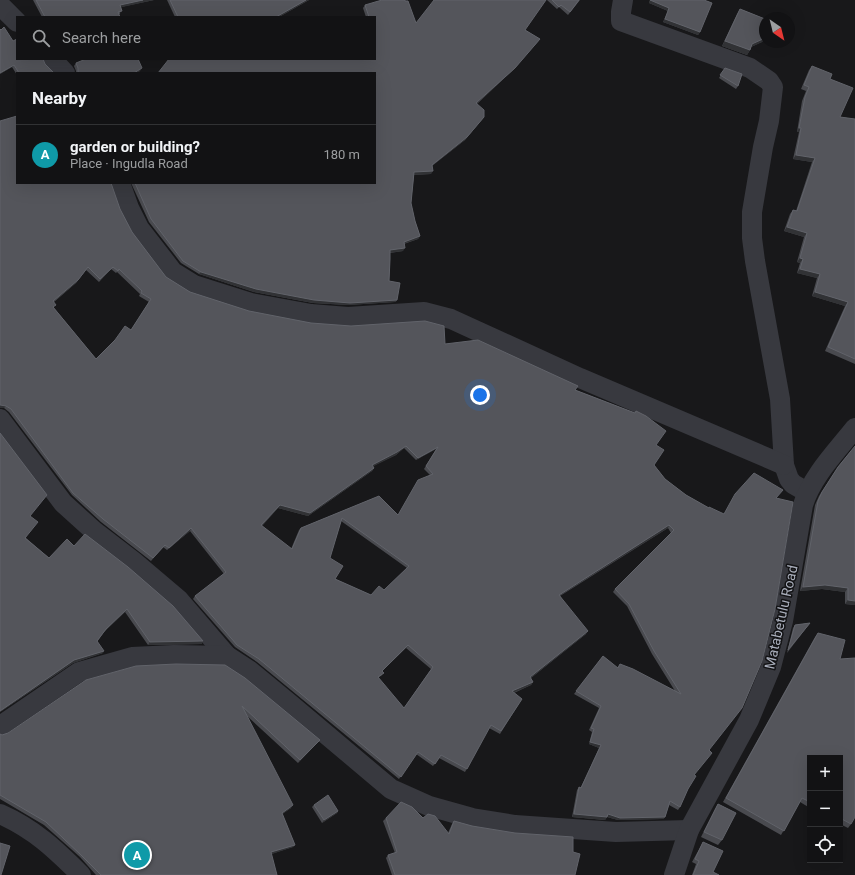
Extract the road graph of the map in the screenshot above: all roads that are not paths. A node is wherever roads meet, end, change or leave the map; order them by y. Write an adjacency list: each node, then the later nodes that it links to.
1 (623, 0): 9 (street)
2 (0, 6): 3 (street)
3 (16, 21)
4 (53, 60): 5 (street)
5 (64, 72)
6 (120, 184): 9 (street)
7 (0, 419): 11 (street)
8 (855, 428): 10 (street, Matabetulu Road)
9 (784, 466): 10 (street)
10 (807, 492): 14 (street, Matabetulu Road)
11 (227, 656): 12 (street); 14 (street)
12 (0, 726)
13 (0, 814): 15 (street)
14 (689, 830): 16 (street, Matabetulu Road)
15 (81, 875)
16 (674, 875)

